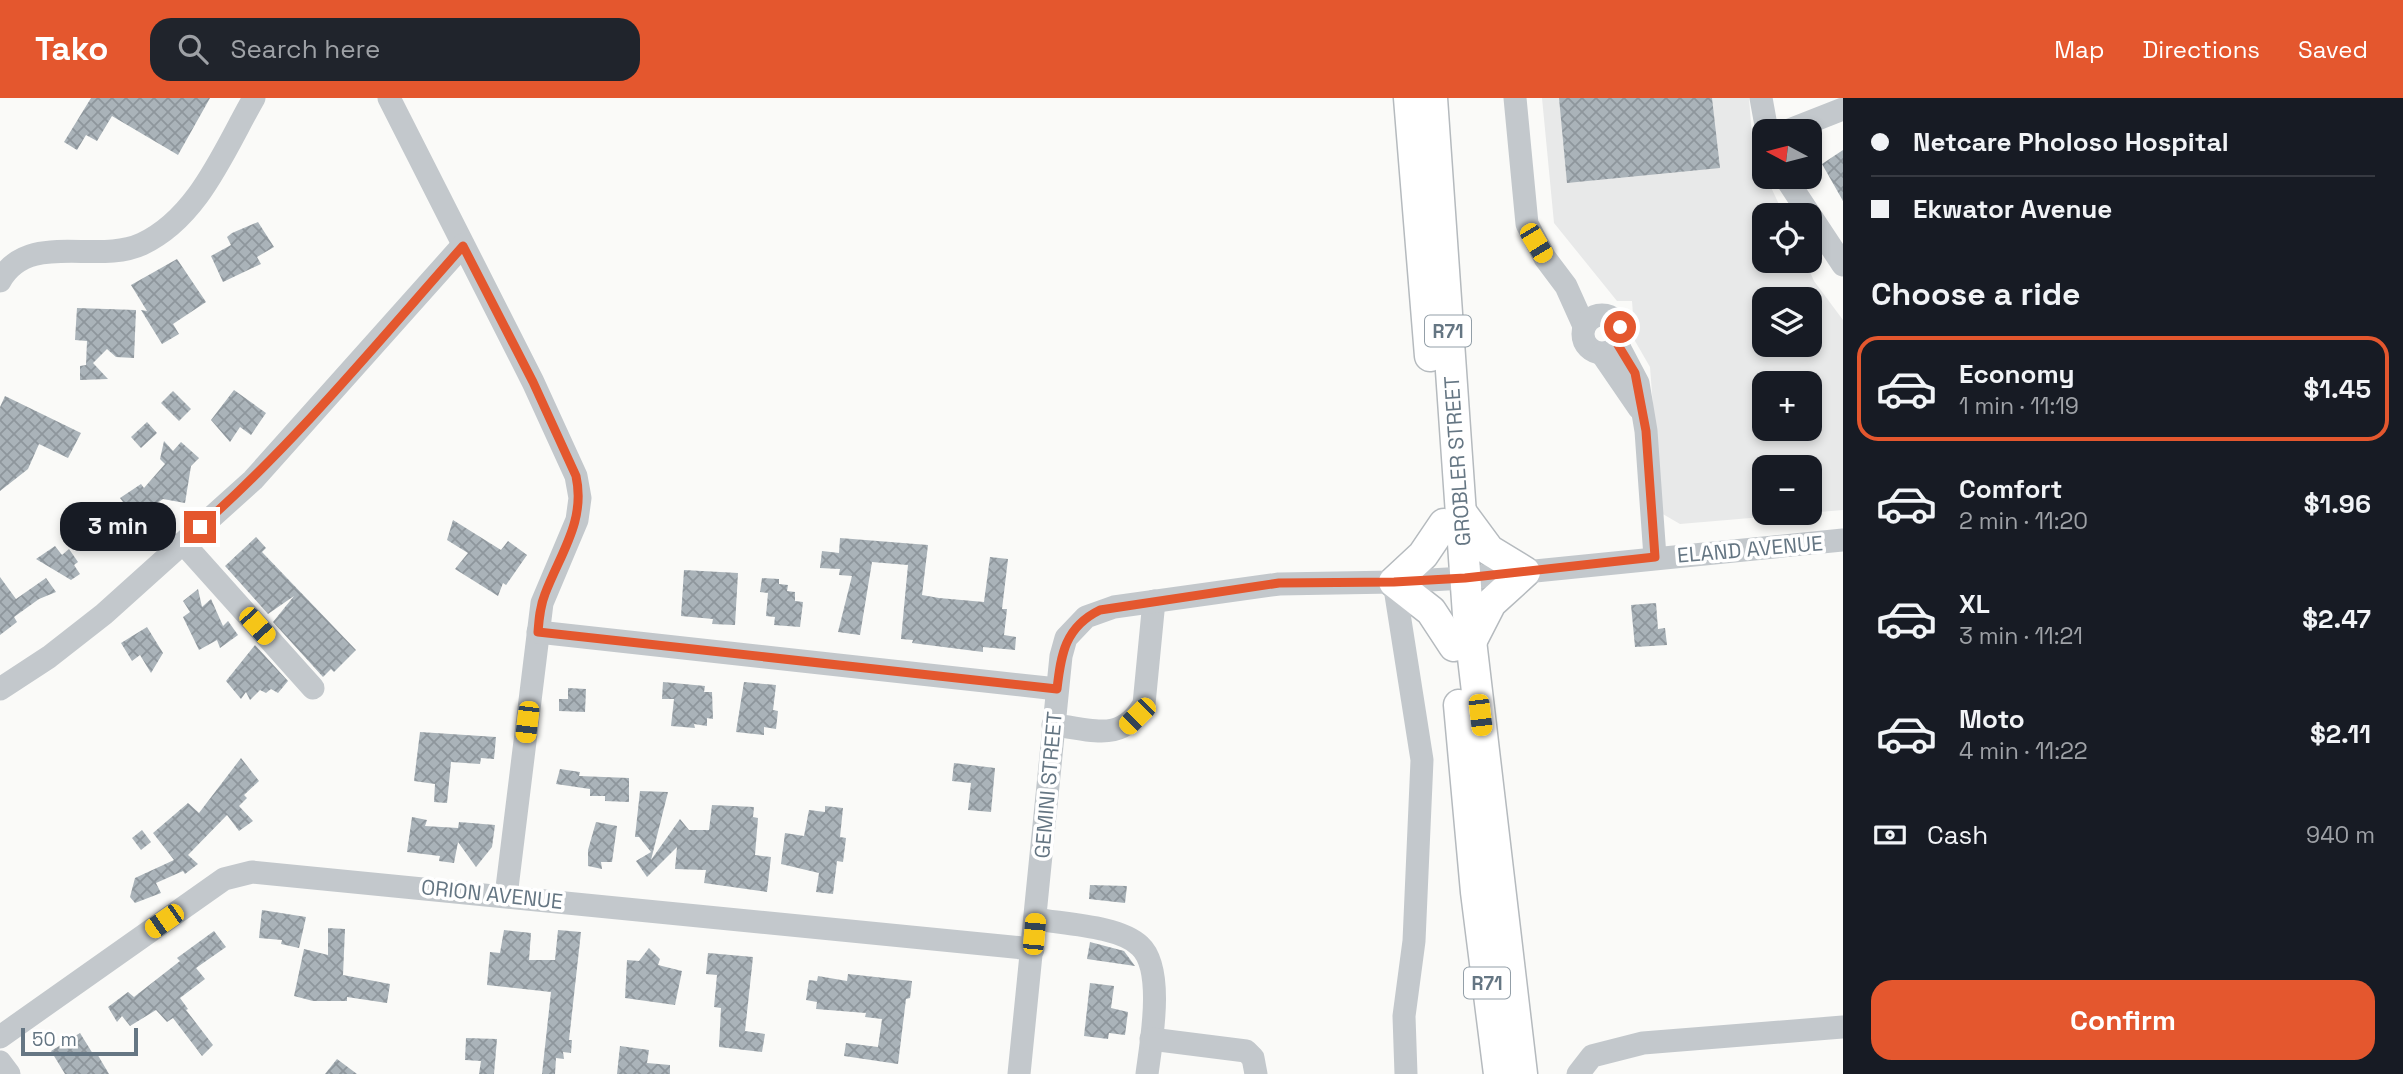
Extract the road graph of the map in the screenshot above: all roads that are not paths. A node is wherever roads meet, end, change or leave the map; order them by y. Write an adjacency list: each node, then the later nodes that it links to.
1 (254, 98): 13 (street)
2 (389, 98): 11 (street)
3 (1409, 98): 16 (main road, GROBLER STREET / R71)
4 (1432, 98): 16 (main road, GROBLER STREET / R71)
5 (1515, 98): 14 (street)
6 (1761, 98): 8 (street)
7 (1843, 109): 9 (street)
8 (1765, 119)
9 (1818, 119)
10 (1792, 189): 12 (street)
11 (463, 246): 18 (street); 24 (street)
12 (1843, 265)
13 (0, 281)
14 (1592, 321): 15 (street); 15 (street)
15 (1610, 350): 19 (street)
16 (1452, 518): 20 (main road); 21 (main road, GROBLER STREET / R71); 22 (main road)
17 (1843, 540): 19 (street, ELAND AVENUE)
18 (183, 543): 26 (street); 27 (street)
19 (1655, 557): 20 (street, ELAND AVENUE)
20 (1525, 572): 21 (street, ELAND AVENUE); 25 (main road)
21 (1456, 578): 22 (street, GEMINI STREET); 25 (main road, GROBLER STREET / R71)
22 (1394, 582): 23 (street, GEMINI STREET); 25 (main road); 41 (street)
23 (1154, 601): 28 (street, GEMINI STREET); 29 (street)
24 (538, 632): 28 (street); 30 (street)
25 (1462, 644): 42 (main road, GROBLER STREET / R71); 43 (main road, GROBLER STREET / R71)
26 (313, 688)
27 (0, 689)
28 (1057, 689): 29 (street, GEMINI STREET)
29 (1053, 725): 31 (street, GEMINI STREET)
30 (506, 896): 32 (street, ORION AVENUE); 34 (street, ORION AVENUE)
31 (1035, 919): 32 (street, GEMINI STREET); 35 (street)
32 (1033, 949): 38 (street, GEMINI STREET)
33 (1843, 1027): 44 (street)
34 (0, 1037)
35 (1151, 1039): 39 (street); 40 (street)
36 (0, 1062): 37 (street)
37 (9, 1074)
38 (1019, 1074)
39 (1147, 1074)
40 (1256, 1074)
41 (1406, 1074)
42 (1499, 1074)
43 (1522, 1074)
44 (1578, 1074)

